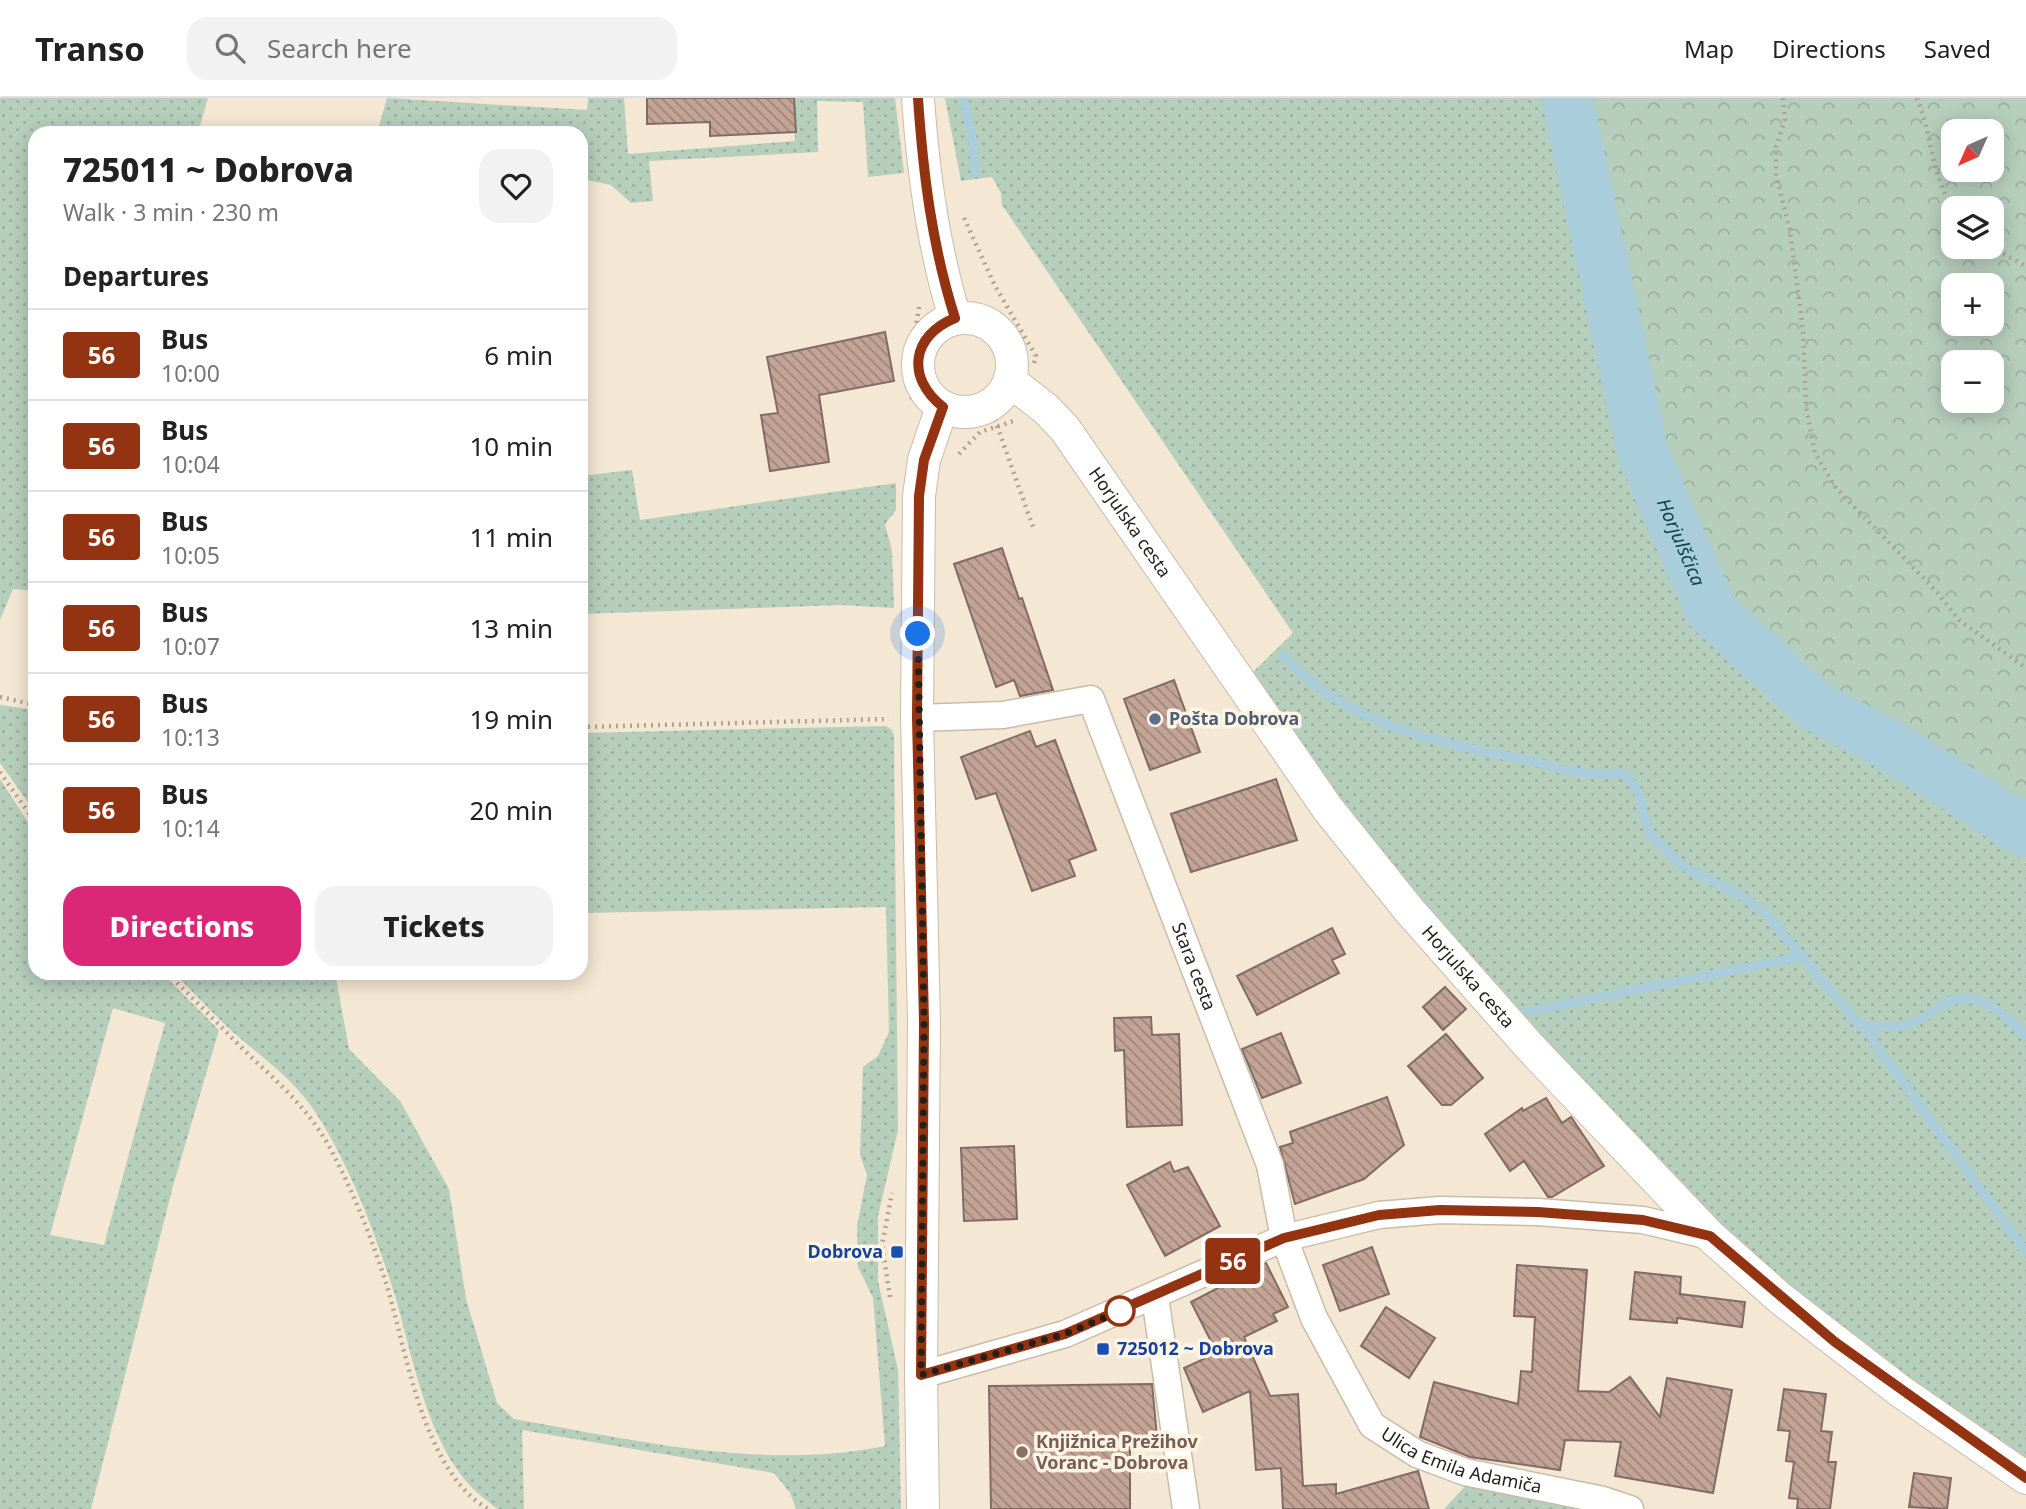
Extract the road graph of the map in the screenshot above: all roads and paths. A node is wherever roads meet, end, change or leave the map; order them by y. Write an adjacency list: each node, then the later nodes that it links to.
1 (918, 98): 8 (street)
2 (1783, 98): 14 (path)
3 (1917, 98): 4 (path)
4 (1945, 196)
5 (2004, 254): 6 (path)
6 (2026, 266)
7 (920, 294): 12 (path)
8 (955, 318): 9 (street); 11 (street)
9 (1010, 381): 10 (street); 22 (street, Horjulska cesta)
10 (990, 406): 11 (street); 13 (path)
11 (943, 407): 17 (street)
12 (910, 411)
13 (1033, 527)
14 (2026, 668)
15 (0, 697): 16 (path)
16 (28, 703)
17 (917, 718): 18 (path); 23 (street, Stara cesta); 25 (street)
18 (588, 727)
19 (0, 772): 20 (path)
20 (28, 811)
21 (174, 980): 27 (path)
22 (1710, 1236): 23 (street); 26 (street, Horjulska cesta)
23 (1284, 1238): 24 (street); 30 (street, Ulica Emila Adamiča)
24 (1156, 1297): 25 (street); 29 (street)
25 (921, 1375): 28 (street)
26 (2026, 1478)
27 (488, 1509)
28 (923, 1509)
29 (1186, 1509)
30 (1630, 1509)

